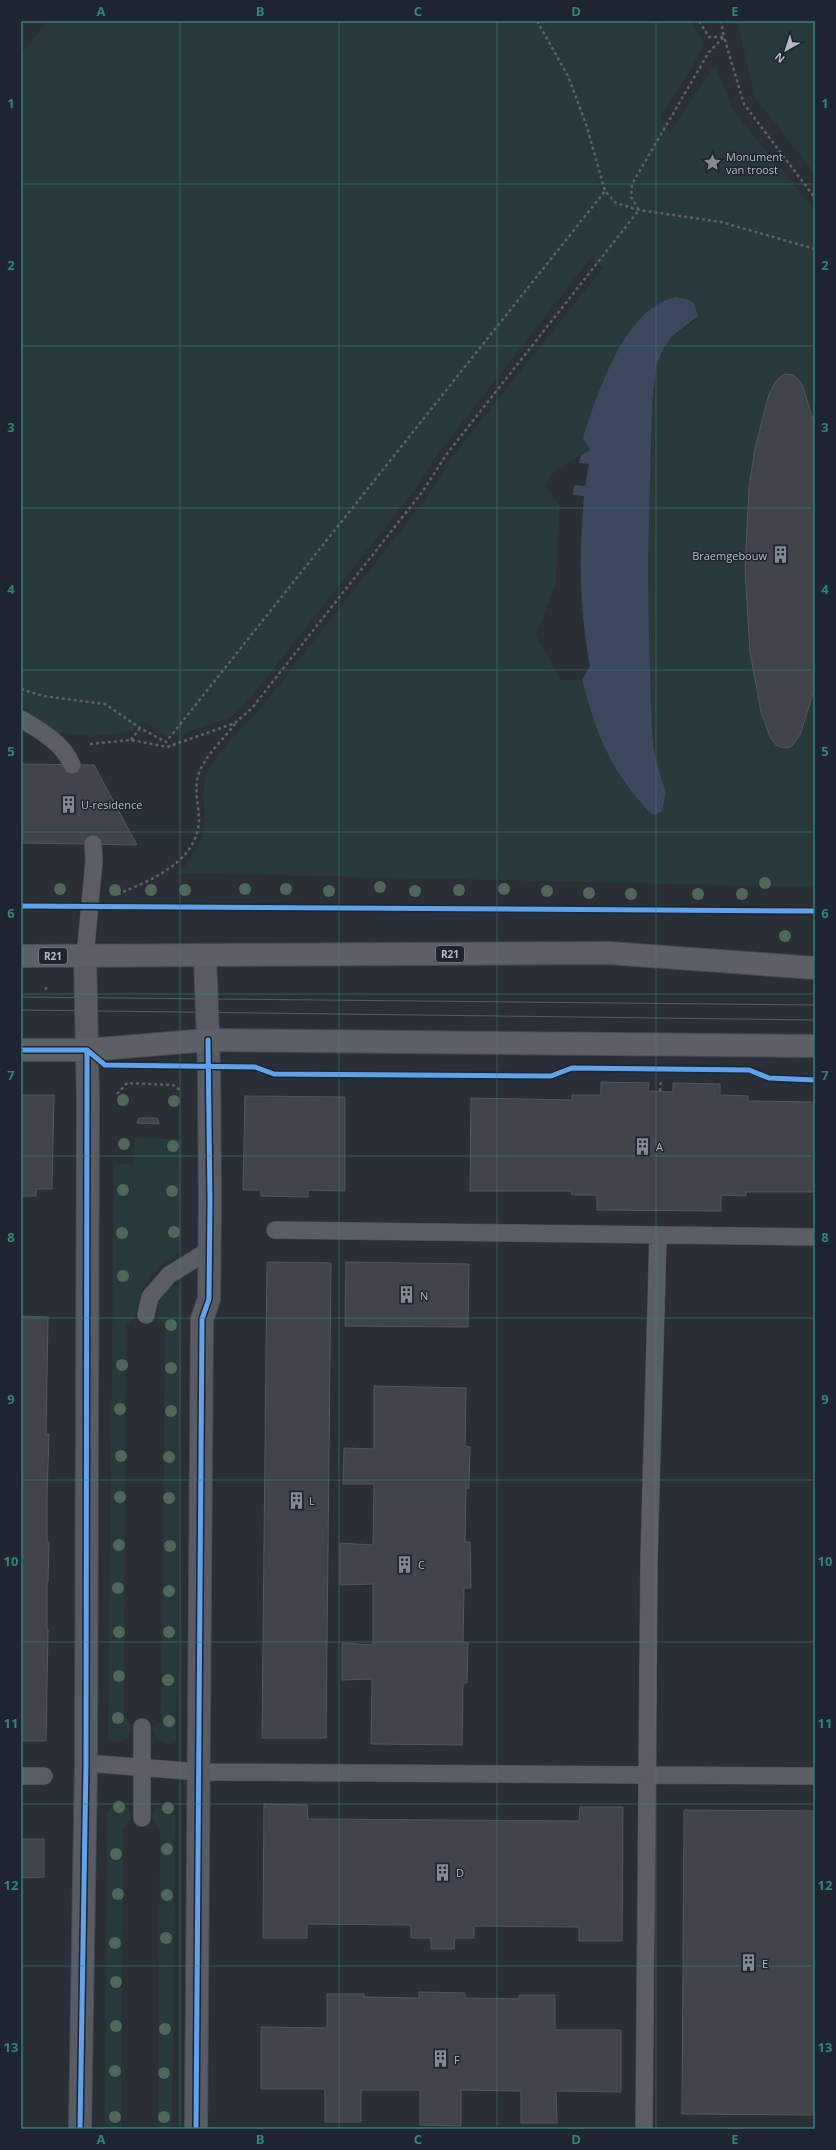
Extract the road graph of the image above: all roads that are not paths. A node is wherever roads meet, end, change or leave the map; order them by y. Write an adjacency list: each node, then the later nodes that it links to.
1 (21, 719): 2 (lane)
2 (72, 765)
3 (93, 844): 6 (lane)
4 (205, 955): 6 (main road, R21); 7 (main road, R21); 8 (street)
5 (21, 956): 6 (main road, R21)
6 (85, 957): 11 (street)
7 (815, 968)
8 (208, 1040): 9 (main road); 11 (main road); 15 (street)
9 (815, 1046)
10 (21, 1050): 11 (main road)
11 (87, 1050): 18 (street)
12 (275, 1230): 13 (lane)
13 (658, 1235): 14 (lane); 21 (lane)
14 (815, 1237)
15 (208, 1251): 16 (lane); 20 (street)
16 (146, 1315)
17 (142, 1727): 19 (lane)
18 (86, 1763): 19 (lane); 26 (street)
19 (142, 1767): 20 (lane); 25 (lane)
20 (199, 1772): 21 (lane); 27 (street)
21 (647, 1774): 24 (lane); 28 (lane)
22 (21, 1776): 23 (lane)
23 (44, 1776)
24 (815, 1776)
25 (142, 1818)
26 (80, 2129)
27 (196, 2129)
28 (644, 2129)

